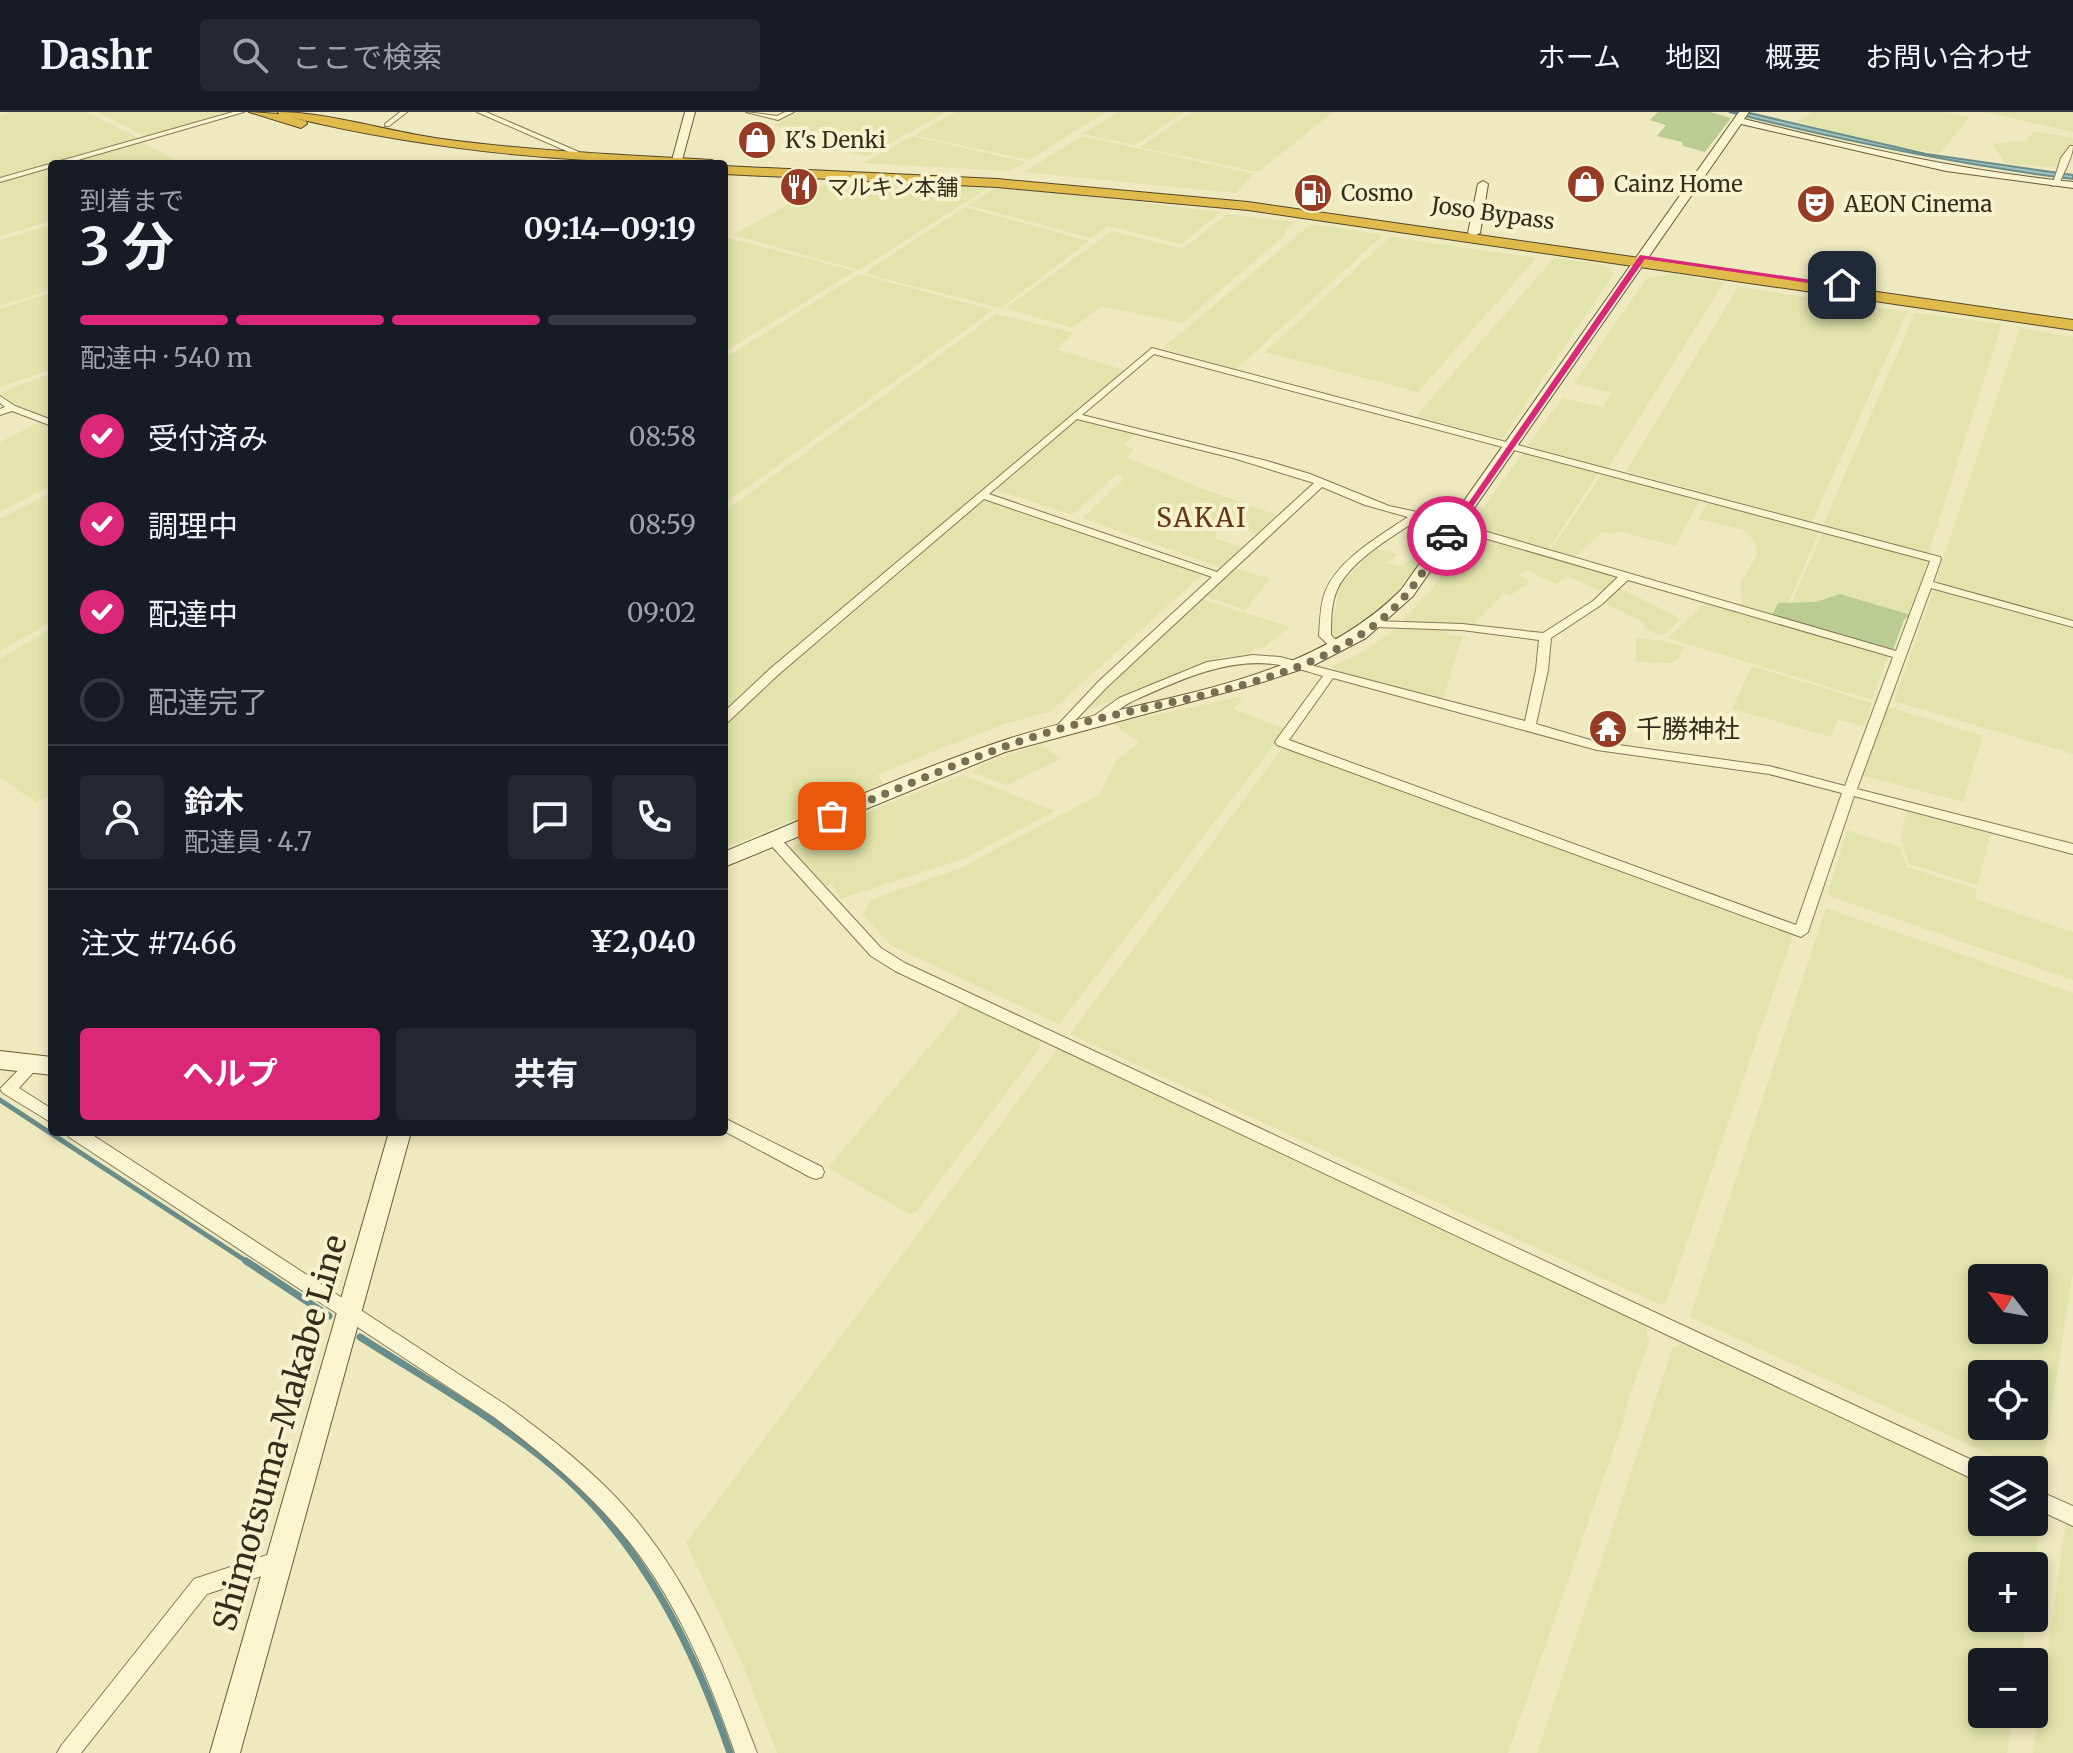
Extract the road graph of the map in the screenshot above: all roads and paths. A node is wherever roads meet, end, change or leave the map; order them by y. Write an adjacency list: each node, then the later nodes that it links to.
1 (241, 112): 13 (street)
2 (255, 112): 14 (highway)
3 (284, 112): 12 (highway)
4 (404, 112): 10 (street)
5 (480, 112): 12 (street)
6 (690, 112): 16 (street)
7 (749, 112): 8 (street)
8 (791, 112)
9 (1740, 117): 20 (street); 25 (street)
10 (387, 125)
11 (2073, 148): 20 (street)
12 (572, 157): 15 (highway)
13 (72, 160)
14 (552, 160)
15 (624, 160)
16 (677, 160)
17 (48, 167): 21 (street)
18 (728, 168): 25 (highway, Joso Bypass)
19 (728, 168): 24 (highway, Joso Bypass)
20 (2057, 178): 23 (street)
21 (0, 180)
22 (1483, 184): 24 (street)
23 (2073, 185)
24 (1474, 233): 25 (highway, Joso Bypass)
25 (1641, 260): 26 (highway, Joso Bypass); 26 (highway, Joso Bypass); 32 (street)
26 (2069, 321)
27 (0, 399): 28 (street)
28 (12, 408): 29 (street); 31 (street)
29 (0, 412)
30 (1075, 416): 32 (street); 33 (street); 34 (street)
31 (48, 422)
32 (1512, 446): 36 (street); 39 (street)
33 (1319, 484): 35 (street); 38 (street)
34 (981, 495): 38 (street); 47 (street)
35 (1418, 515): 36 (street); 43 (street)
36 (1455, 525): 37 (street); 40 (street)
37 (1625, 576): 42 (street); 44 (street)
38 (1221, 577): 50 (street)
39 (1927, 584): 41 (street); 44 (street)
40 (1375, 624): 42 (street); 43 (street)
41 (2073, 624)
42 (1545, 637): 49 (street)
43 (1338, 648): 45 (street)
44 (1901, 656): 51 (street)
45 (1300, 666): 46 (street); 48 (street); 48 (street)
46 (1330, 674): 49 (street); 51 (street)
47 (728, 716)
48 (1098, 719): 50 (street)
49 (1530, 726): 51 (street)
50 (1060, 729): 52 (street)
51 (1849, 792): 53 (street)
52 (774, 840): 54 (street); 64 (street)
53 (2073, 849)
54 (728, 858)
55 (0, 1060): 56 (street)
56 (42, 1066): 57 (street)
57 (3, 1092): 58 (street)
58 (48, 1115)
59 (728, 1126): 62 (street)
60 (81, 1136): 63 (street)
61 (399, 1136): 63 (street, Shimotsuma-Makabe Line)
62 (816, 1172)
63 (350, 1310): 67 (street, Shimotsuma-Makabe Line); 70 (street)
64 (1968, 1467)
65 (2048, 1504): 66 (street)
66 (2073, 1516)
67 (280, 1561): 68 (street); 69 (street, Shimotsuma-Makabe Line)
68 (68, 1753)
69 (225, 1753)
70 (746, 1753)

